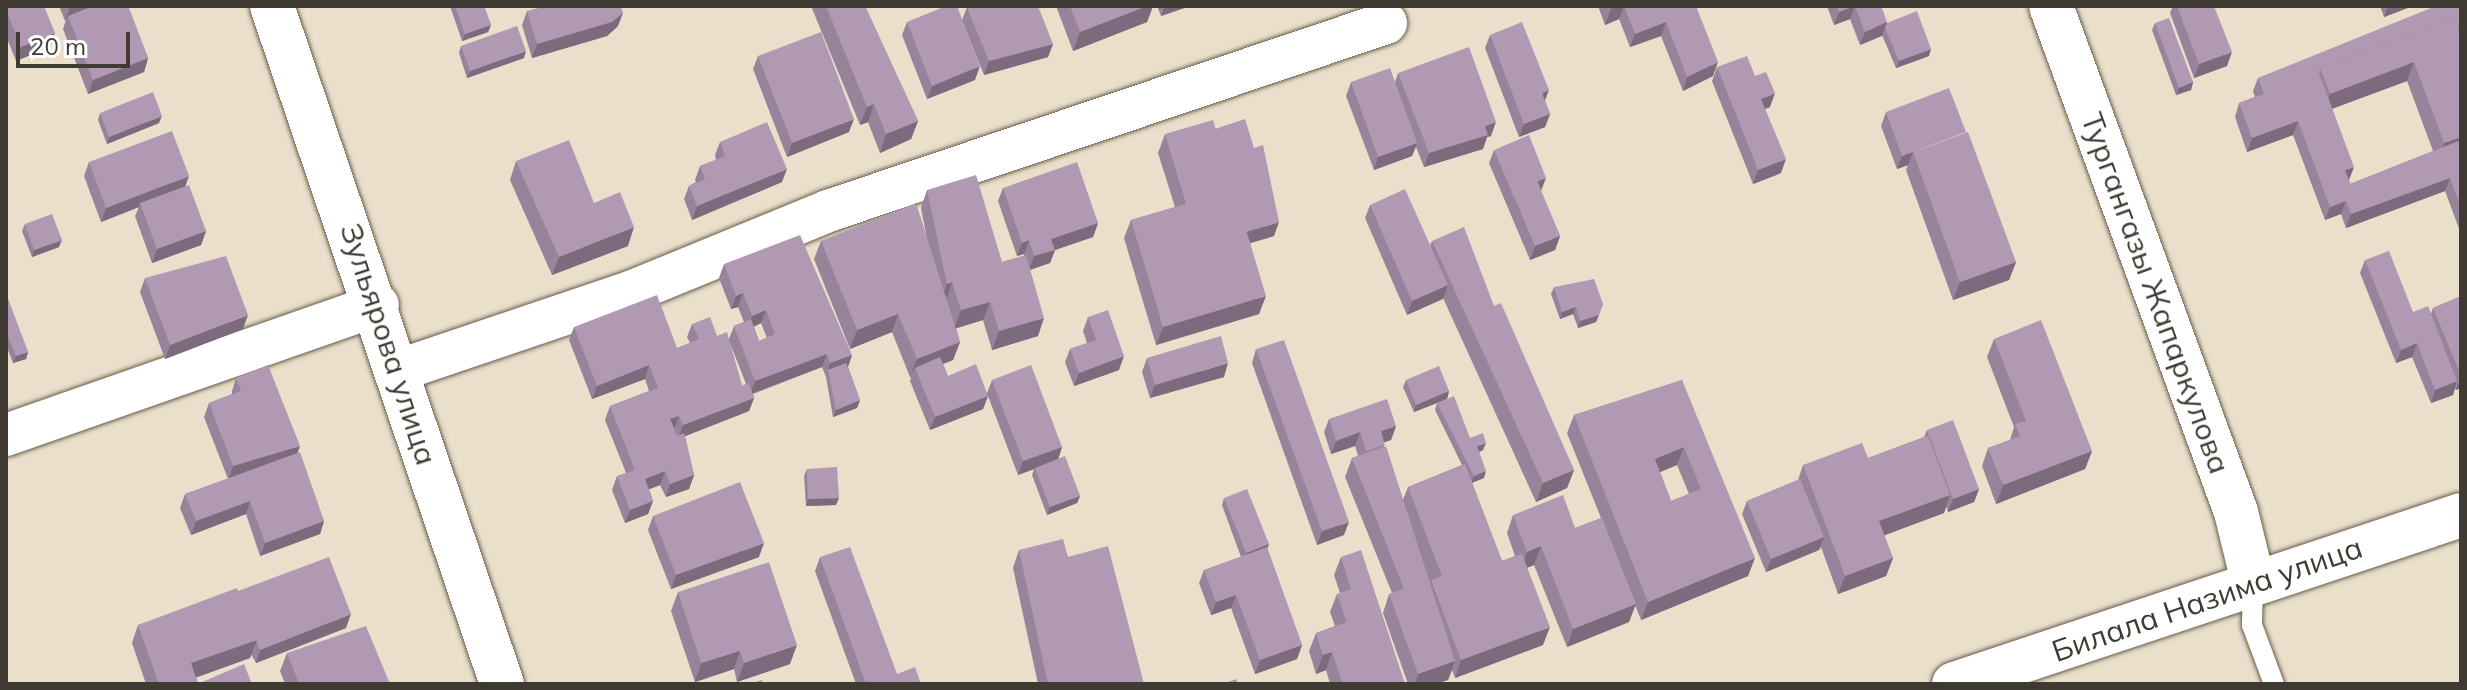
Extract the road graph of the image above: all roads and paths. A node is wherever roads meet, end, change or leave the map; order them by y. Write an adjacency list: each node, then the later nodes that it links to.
1 (272, 6): 4 (street, Зульярова улица)
2 (2051, 6): 8 (street, Тургангазы Жапаркулова)
3 (1386, 23): 5 (street)
4 (378, 305): 5 (street, Зульярова улица); 6 (street)
5 (397, 371): 9 (street, Зульярова улица)
6 (6, 435)
7 (2461, 515): 8 (street, Билала Назима улица)
8 (2253, 581): 10 (street, Билала Назима улица); 11 (lane)
9 (502, 684)
10 (1954, 684)
11 (2274, 684)

